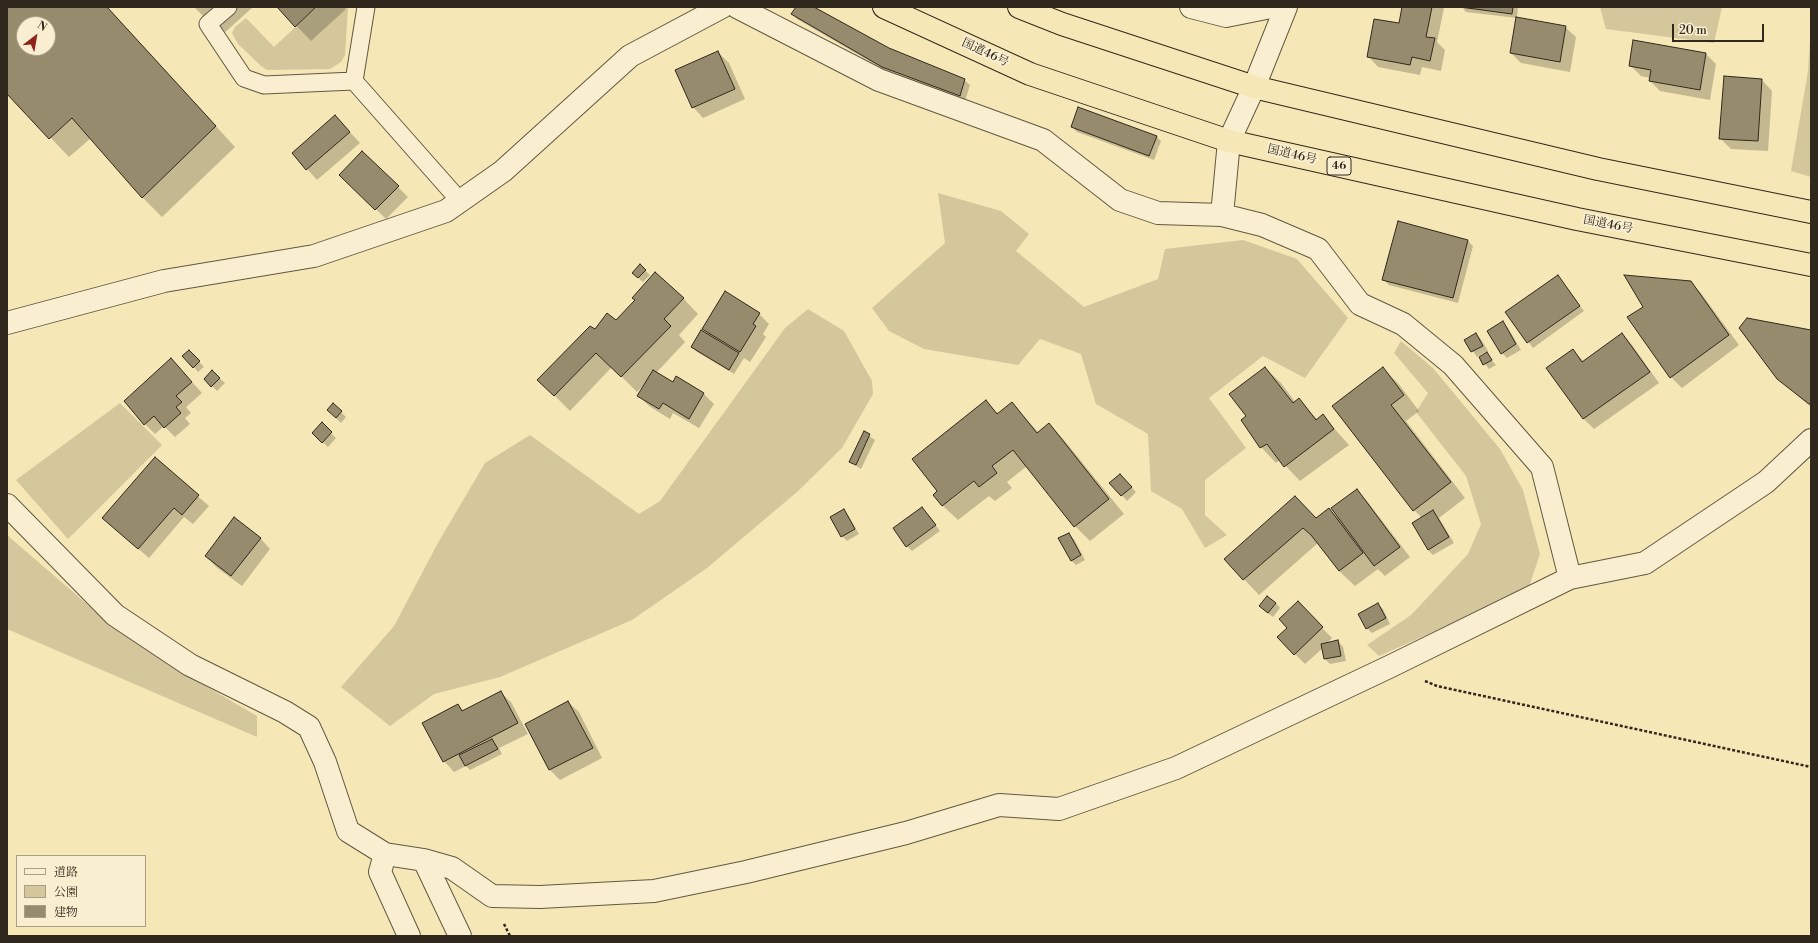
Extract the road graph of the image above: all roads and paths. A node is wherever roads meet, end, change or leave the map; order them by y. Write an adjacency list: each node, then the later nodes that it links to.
1 (228, 7): 10 (lane)
2 (366, 7): 10 (lane)
3 (722, 7): 13 (street)
4 (737, 7): 15 (street)
5 (884, 7): 12 (highway, 国道46号 / 46)
6 (1019, 7): 11 (highway)
7 (1191, 7): 8 (street)
8 (1271, 7)
9 (1286, 7): 11 (street)
10 (354, 81): 13 (lane)
11 (1254, 87): 12 (street); 14 (highway)
12 (1229, 141): 15 (street); 16 (highway, 国道46号 / 46)
13 (460, 201): 17 (street)
14 (1811, 212)
15 (1222, 215): 20 (street)
16 (1811, 266)
17 (7, 324)
18 (1811, 440): 20 (street)
19 (7, 505): 23 (street)
20 (1570, 578): 21 (street)
21 (1391, 666): 22 (path); 24 (street)
22 (1811, 767)
23 (385, 854): 24 (street); 25 (street)
24 (424, 860): 26 (street)
25 (408, 936)
26 (460, 936)

